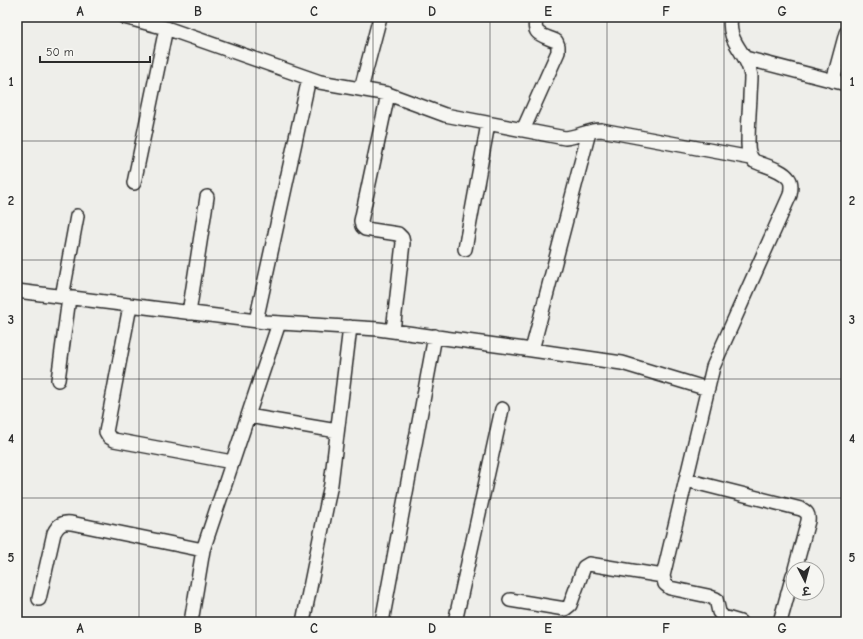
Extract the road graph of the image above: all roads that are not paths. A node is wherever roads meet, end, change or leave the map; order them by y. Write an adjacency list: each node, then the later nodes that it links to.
1 (124, 17): 5 (street)
2 (380, 17): 11 (street)
3 (537, 17): 14 (street)
4 (731, 17): 7 (street)
5 (158, 23): 8 (street); 17 (street)
6 (846, 33): 9 (street)
7 (745, 58): 9 (street); 16 (street)
8 (309, 78): 11 (street); 25 (street)
9 (833, 81): 10 (street)
10 (846, 84)
11 (361, 89): 12 (street)
12 (388, 94): 13 (street); 28 (street)
13 (488, 124): 14 (street); 20 (street)
14 (523, 130): 15 (street)
15 (588, 132): 16 (street); 30 (street)
16 (751, 158): 32 (street)
17 (134, 183)
18 (207, 197): 24 (street)
19 (77, 216): 22 (street)
20 (465, 249)
21 (17, 291): 22 (street)
22 (65, 298): 23 (street); 31 (street)
23 (130, 306): 24 (street); 36 (street)
24 (189, 313): 25 (street)
25 (256, 321): 26 (street)
26 (279, 323): 27 (street); 34 (street)
27 (350, 327): 28 (street); 35 (street)
28 (393, 331): 29 (street)
29 (435, 336): 30 (street); 46 (street)
30 (532, 350): 32 (street)
31 (58, 380)
32 (708, 389): 37 (street)
33 (502, 409): 47 (street)
34 (248, 416): 35 (street); 36 (street)
35 (338, 431): 45 (street)
36 (232, 462): 38 (street)
37 (686, 480): 39 (street); 40 (street)
38 (203, 550): 41 (street); 44 (street)
39 (797, 561)
40 (663, 576): 42 (street); 48 (street)
41 (39, 599)
42 (510, 600)
43 (786, 601): 49 (street)
44 (191, 622)
45 (303, 622)
46 (382, 622)
47 (455, 622)
48 (740, 622)
49 (780, 622)

